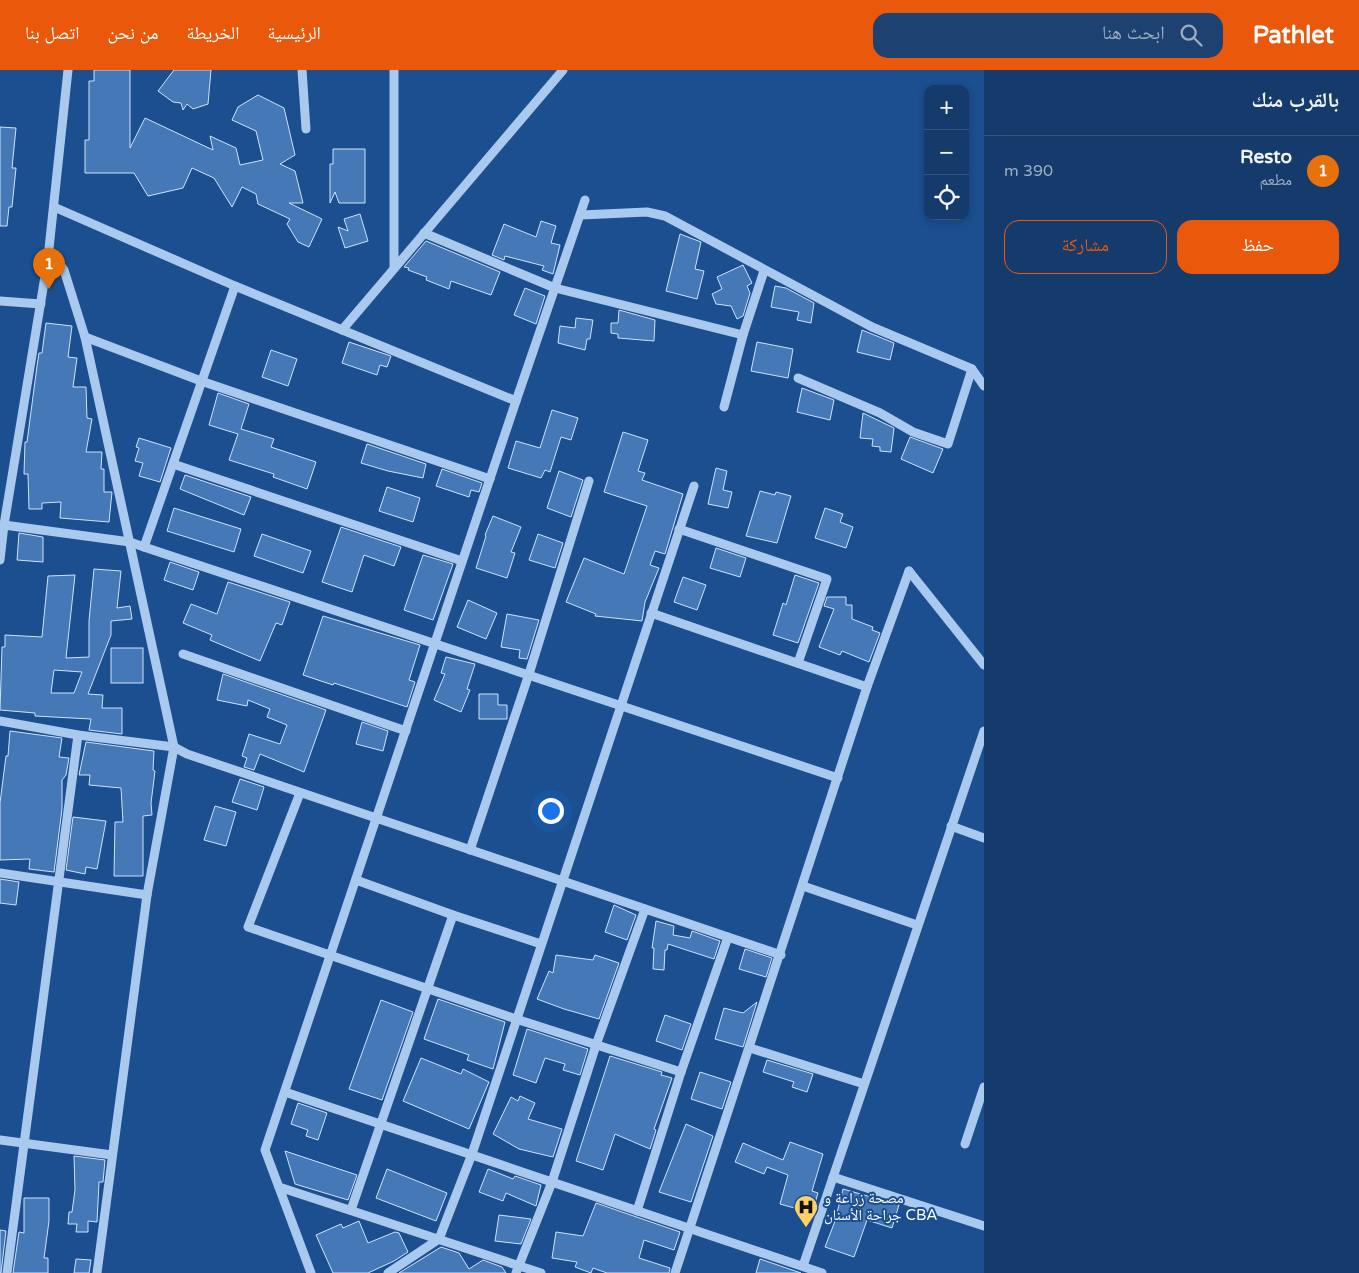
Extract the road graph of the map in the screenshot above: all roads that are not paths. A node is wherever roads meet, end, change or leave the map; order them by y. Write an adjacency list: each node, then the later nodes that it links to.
1 (68, 70): 7 (street)
2 (302, 70): 5 (street)
3 (394, 70): 11 (street)
4 (563, 70): 9 (street)
5 (306, 129)
6 (585, 200): 8 (street)
7 (54, 207): 10 (street); 13 (street)
8 (581, 215): 12 (street); 14 (street)
9 (424, 233): 11 (street); 14 (street)
10 (48, 258): 16 (street); 19 (street)
11 (394, 268): 17 (street)
12 (764, 271): 18 (street); 20 (street)
13 (236, 286): 17 (street); 22 (street)
14 (555, 288): 18 (street); 24 (street)
15 (0, 301): 16 (street)
16 (41, 304): 30 (street)
17 (342, 330): 24 (street)
18 (742, 334): 25 (street)
19 (85, 337): 22 (street); 32 (street)
20 (972, 369): 21 (street); 23 (street)
21 (798, 378)
22 (201, 381): 26 (street); 27 (street)
23 (984, 386)
24 (516, 400): 27 (street)
25 (724, 406)
26 (172, 464): 33 (street); 35 (street)
27 (490, 479): 35 (street)
28 (589, 481): 41 (street)
29 (694, 486): 31 (street)
30 (4, 525): 32 (street); 34 (street)
31 (679, 529): 36 (street); 39 (street)
32 (130, 542): 33 (street); 48 (street)
33 (144, 546): 37 (street)
34 (0, 560)
35 (462, 561): 37 (street)
36 (652, 612): 39 (street); 43 (street)
37 (435, 644): 41 (street); 45 (street)
38 (183, 654): 45 (street)
39 (798, 663): 42 (street)
40 (984, 665): 42 (street)
41 (529, 674): 43 (street); 54 (street)
42 (867, 687): 49 (street)
43 (621, 704): 49 (street); 57 (street)
44 (0, 721): 47 (street)
45 (406, 731): 51 (street)
46 (984, 731): 52 (street)
47 (78, 735): 48 (street); 58 (street)
48 (174, 747): 50 (street); 60 (street)
49 (838, 778): 59 (street)
50 (300, 793): 51 (street); 67 (street)
51 (376, 820): 54 (street); 56 (street)
52 (951, 826): 53 (street); 63 (street)
53 (984, 838)
54 (470, 850): 57 (street)
55 (0, 873): 58 (street)
56 (356, 880): 62 (street); 67 (street)
57 (562, 880): 61 (street); 65 (street)
58 (59, 882): 60 (street); 78 (street)
59 (803, 886): 63 (street); 66 (street)
60 (147, 896): 81 (street)
61 (645, 909): 64 (street); 70 (street)
62 (453, 915): 65 (street); 68 (street)
63 (917, 925): 73 (street)
64 (728, 937): 66 (street); 72 (street)
65 (541, 944): 69 (street)
66 (781, 955): 71 (street)
67 (330, 956): 68 (street); 75 (street)
68 (427, 990): 69 (street); 76 (street)
69 (516, 1019): 70 (street); 80 (street)
70 (596, 1045): 72 (street); 83 (street)
71 (750, 1048): 73 (street); 88 (street)
72 (681, 1072): 86 (street)
73 (864, 1084): 82 (street)
74 (984, 1087): 79 (street)
75 (285, 1092): 76 (street); 84 (street)
76 (381, 1123): 80 (street); 85 (street)
77 (0, 1140): 78 (street)
78 (25, 1144): 81 (street); 92 (street)
79 (965, 1144)
80 (472, 1154): 83 (street); 89 (street)
81 (112, 1155): 93 (street)
82 (832, 1177): 87 (street); 90 (street)
83 (552, 1182): 86 (street); 91 (street)
84 (279, 1187): 85 (street); 94 (street)
85 (351, 1210): 89 (street)
86 (637, 1211): 88 (street)
87 (984, 1226)
88 (690, 1229): 90 (street); 97 (street)
89 (439, 1239): 91 (street); 95 (street)
90 (803, 1266): 98 (street)
91 (518, 1270): 96 (street)
92 (7, 1273)
93 (97, 1273)
94 (311, 1273)
95 (388, 1273)
96 (541, 1273)
97 (675, 1273)
98 (822, 1273)

